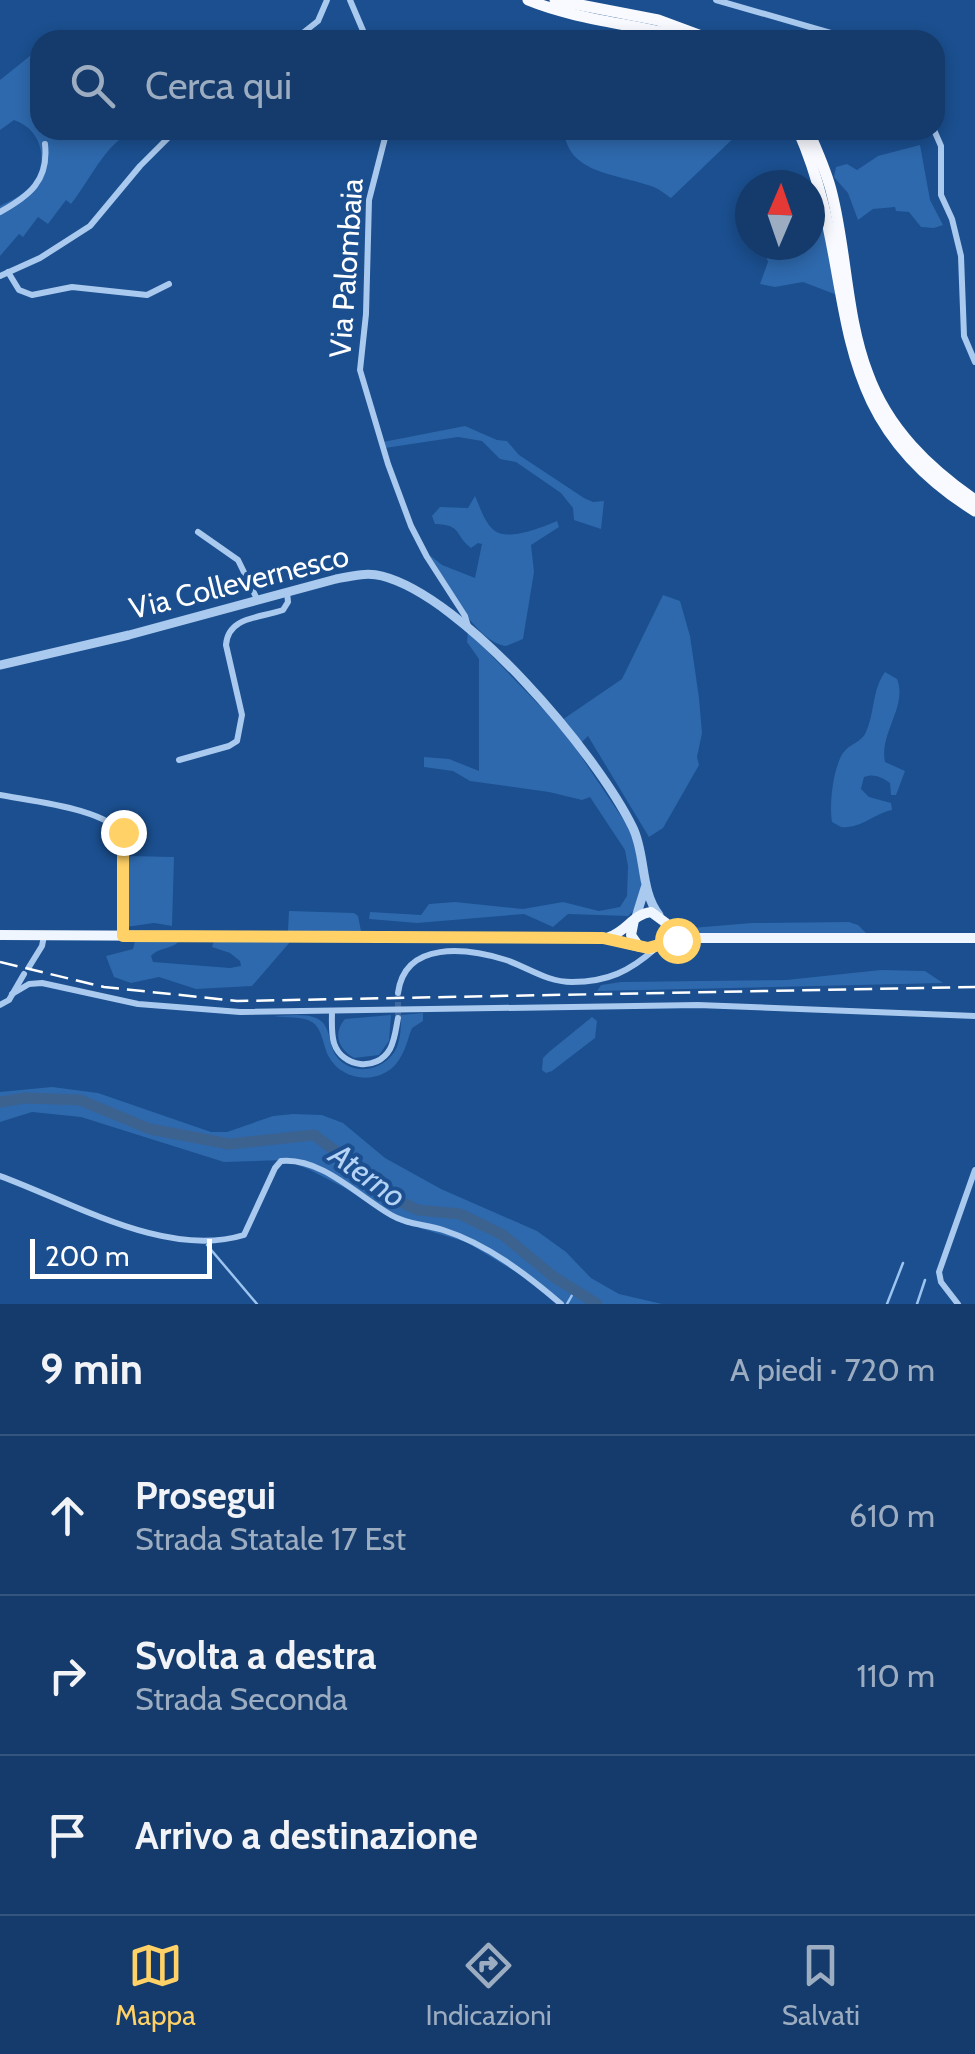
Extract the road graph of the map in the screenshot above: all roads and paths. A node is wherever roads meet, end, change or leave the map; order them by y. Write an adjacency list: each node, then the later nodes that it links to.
1 (327, 0): 6 (street)
2 (350, 0): 7 (street)
3 (528, 0): 8 (highway)
4 (555, 0): 9 (highway)
5 (716, 0): 10 (street)
6 (307, 30)
7 (363, 30)
8 (659, 30)
9 (685, 30)
10 (820, 30)
11 (166, 140): 18 (street)
12 (384, 140): 26 (street, Via Palombaia)
13 (802, 140): 22 (highway)
14 (812, 140): 21 (highway)
15 (938, 140): 20 (street)
16 (45, 144): 17 (street)
17 (0, 212)
18 (4, 274): 19 (street)
19 (169, 284)
20 (975, 362)
21 (975, 500)
22 (975, 511)
23 (198, 532): 25 (street)
24 (286, 592): 25 (street, Via Collevernesco); 26 (street, Via Collevernesco); 28 (street)
25 (257, 599): 27 (street, Via Collevernesco)
26 (468, 626): 30 (street, Via Collevernesco)
27 (0, 665)
28 (180, 760)
29 (0, 795): 35 (street)
30 (645, 876): 31 (street, Via Collevernesco); 32 (street, Via Collevernesco)
31 (635, 918): 32 (main road); 36 (main road); 40 (main road)
32 (662, 918): 37 (main road); 39 (main road)
33 (0, 935): 34 (main road)
34 (44, 936): 35 (main road); 43 (street)
35 (123, 936): 36 (main road)
36 (603, 938): 40 (main road)
37 (699, 938): 38 (main road); 39 (main road)
38 (975, 938)
39 (658, 946): 40 (main road); 41 (street)
40 (641, 947): 41 (street)
41 (640, 963): 42 (street)
42 (398, 993)
43 (10, 997): 44 (street); 45 (street)
44 (0, 1005)
45 (332, 1011): 46 (street); 47 (street)
46 (975, 1016)
47 (398, 1018)
48 (975, 1170): 51 (street)
49 (0, 1176): 50 (street)
50 (561, 1304)
51 (958, 1304)

